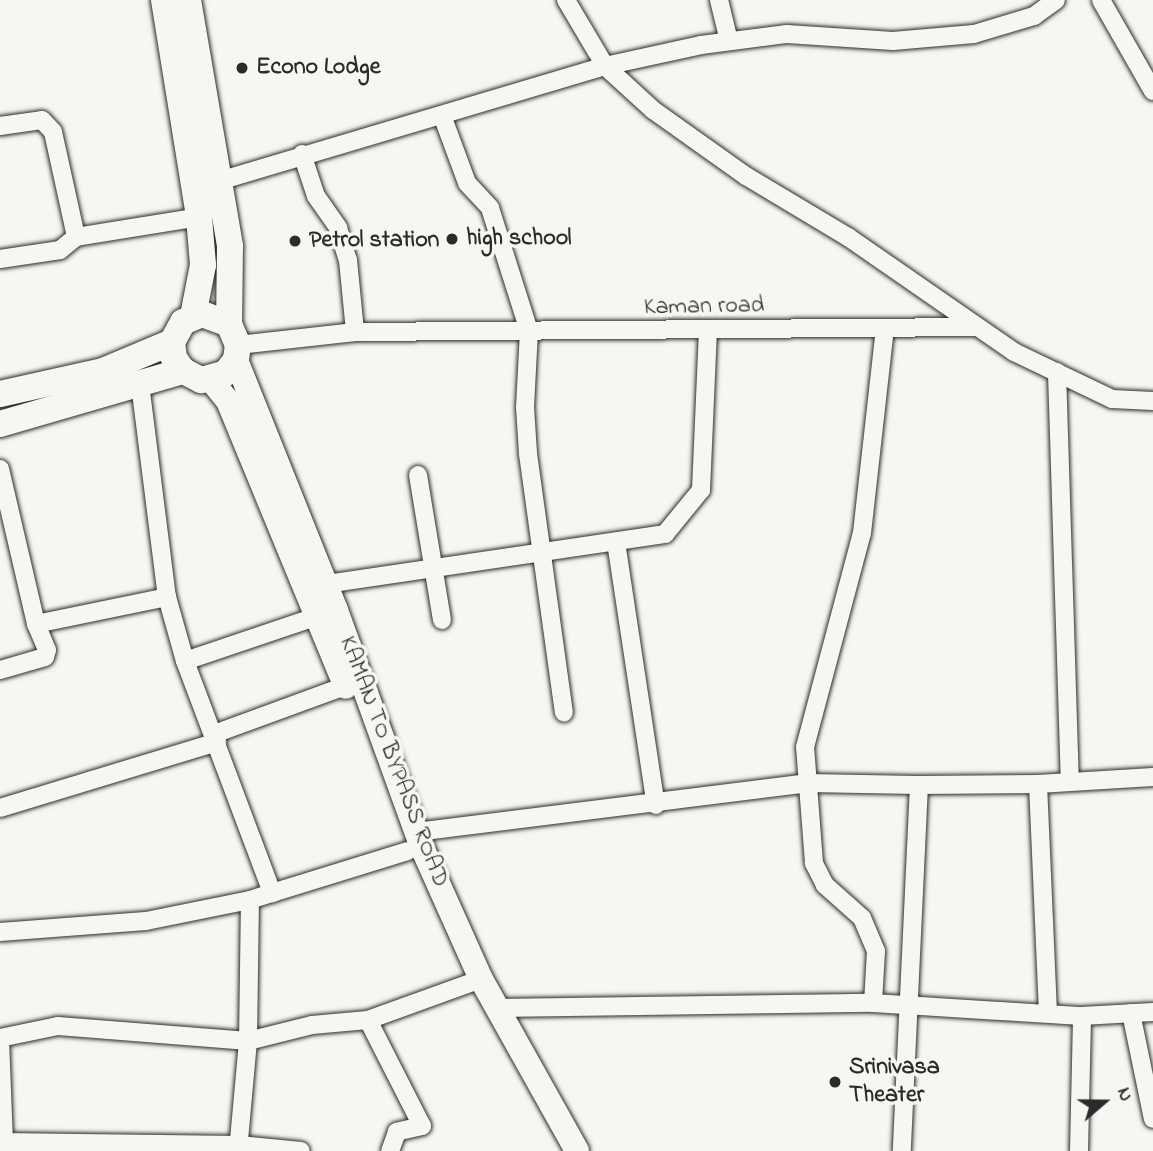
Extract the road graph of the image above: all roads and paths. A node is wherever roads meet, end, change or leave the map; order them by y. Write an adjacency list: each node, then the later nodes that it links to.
1 (164, 0): 15 (main road)
2 (188, 0): 14 (main road)
3 (566, 0): 9 (street)
4 (719, 0): 8 (street)
5 (1056, 0): 7 (street)
6 (1101, 0): 10 (street)
7 (1030, 8): 8 (street)
8 (729, 41): 9 (street)
9 (605, 66): 11 (street); 19 (street)
10 (1153, 91)
11 (443, 118): 13 (street); 21 (street)
12 (0, 126): 16 (street)
13 (302, 154): 14 (street); 22 (street)
14 (219, 181): 25 (main road)
15 (199, 217): 16 (street); 18 (main road)
16 (76, 237): 17 (street)
17 (0, 259)
18 (192, 316): 24 (main road); 25 (main road)
19 (976, 327): 20 (street, Kaman road); 27 (street)
20 (885, 329): 23 (street, Kaman road); 50 (street)
21 (529, 331): 22 (street, Kaman road); 23 (street, Kaman road); 36 (street)
22 (355, 332): 25 (street, Kaman road)
23 (708, 332): 35 (street)
24 (172, 342): 26 (main road); 30 (main road)
25 (234, 343): 28 (main road); 38 (street, KAMAN TO BYPASS ROAD)
26 (183, 371): 28 (main road); 29 (main road)
27 (1057, 372): 31 (street); 49 (street)
28 (211, 380): 40 (street, KAMAN TO BYPASS ROAD)
29 (140, 384): 32 (main road); 39 (street)
30 (0, 394)
31 (1153, 401)
32 (0, 424)
33 (0, 469): 42 (street)
34 (418, 475): 37 (street)
35 (616, 542): 36 (street); 53 (street)
36 (542, 552): 37 (street); 46 (street)
37 (430, 568): 38 (street); 41 (street)
38 (326, 584): 40 (street, KAMAN TO BYPASS ROAD)
39 (167, 597): 42 (street); 43 (street)
40 (327, 614): 43 (street); 45 (street, KAMAN TO BYPASS ROAD)
41 (442, 620)
42 (36, 624): 44 (street)
43 (185, 662): 47 (street)
44 (0, 670)
45 (353, 683): 47 (street); 55 (street, KAMAN TO BYPASS ROAD)
46 (564, 713)
47 (215, 738): 54 (street); 56 (street)
48 (1153, 777): 49 (street)
49 (1070, 779): 51 (street)
50 (807, 783): 52 (street); 53 (street); 60 (street)
51 (1038, 784): 52 (street); 64 (street)
52 (919, 785): 62 (street)
53 (656, 805): 55 (street)
54 (0, 808)
55 (412, 842): 56 (street); 59 (street, KAMAN TO BYPASS ROAD)
56 (272, 893): 57 (street)
57 (250, 900): 58 (street); 69 (street)
58 (0, 932)
59 (475, 982): 61 (street, KAMAN TO BYPASS ROAD); 67 (street); 75 (street, KAMAN TO BYPASS ROAD)
60 (873, 1003): 61 (street); 62 (street)
61 (497, 1008): 76 (street, KAMAN TO BYPASS ROAD)
62 (908, 1008): 64 (street); 77 (street)
63 (1153, 1012): 65 (street)
64 (1048, 1013): 66 (street)
65 (1131, 1013): 66 (street); 70 (street)
66 (1082, 1016): 78 (street)
67 (368, 1020): 69 (street); 74 (street)
68 (0, 1039): 69 (street); 71 (street)
69 (248, 1041): 72 (street)
70 (1153, 1119)
71 (2, 1142): 72 (street)
72 (238, 1148): 73 (street)
73 (300, 1151)
74 (390, 1151)
75 (560, 1151)
76 (577, 1151)
77 (902, 1151)
78 (1079, 1151)

